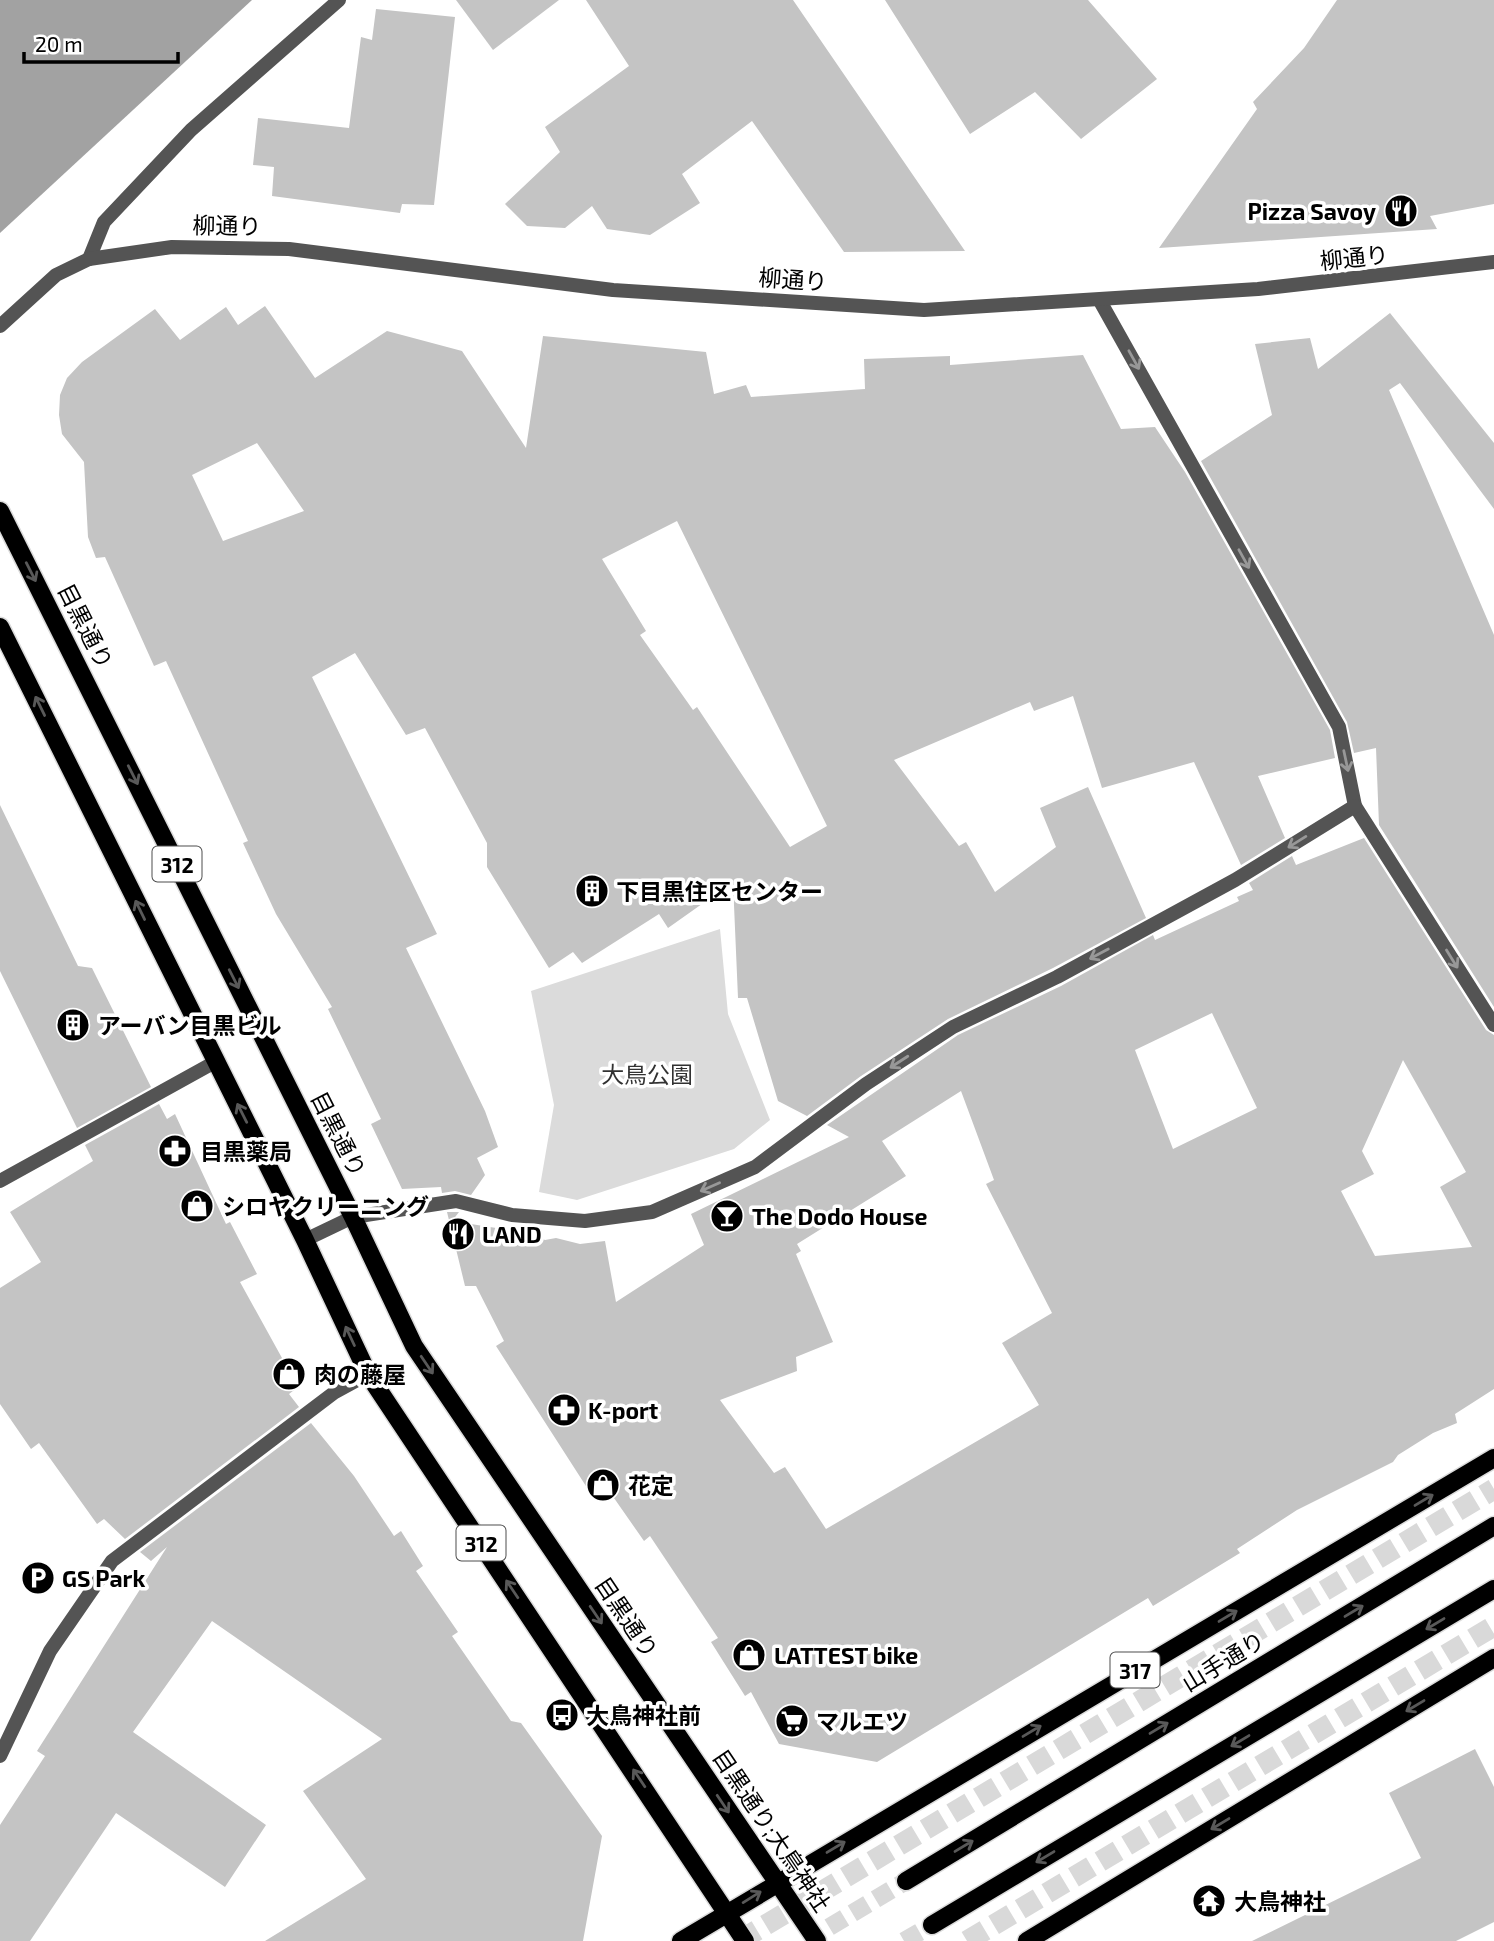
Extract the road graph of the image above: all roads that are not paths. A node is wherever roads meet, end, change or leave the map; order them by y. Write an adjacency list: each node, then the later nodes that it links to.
1 (339, 0): 2 (street)
2 (89, 259): 4 (street, 柳通り); 5 (street, 柳通り)
3 (1494, 262): 4 (street, 柳通り)
4 (1100, 300): 8 (street, one-way to 8)
5 (0, 326)
6 (0, 511): 12 (main road, 目黒通り / 312, one-way to 12)
7 (0, 627): 10 (main road, 312, one-way to 7)
8 (1355, 806): 9 (street, one-way to 9); 12 (street, one-way to 12)
9 (1494, 1025)
10 (215, 1062): 11 (street); 13 (main road, 312, one-way to 10)
11 (0, 1181)
12 (353, 1217): 13 (street); 19 (main road, 目黒通り / 312, one-way to 19)
13 (305, 1240): 14 (main road, 312, one-way to 13)
14 (368, 1374): 20 (street); 23 (main road, 312, one-way to 14)
15 (1494, 1458): 21 (main road, 317, one-way to 15)
16 (1494, 1527): 22 (main road, 山手通り, one-way to 16)
17 (1494, 1589): 24 (main road, one-way to 24)
18 (1494, 1658): 28 (main road, one-way to 28)
19 (685, 1748): 21 (main road, 目黒通り;大鳥神社 / 312, one-way to 21)
20 (0, 1756)
21 (777, 1881): 23 (main road, 317, one-way to 21); 27 (main road, 目黒通り;大鳥神社 / 312)
22 (906, 1881)
23 (727, 1912): 25 (main road, 317); 26 (main road, 312)
24 (932, 1925)
25 (681, 1941)
26 (745, 1941)
27 (817, 1941)
28 (1027, 1941)

